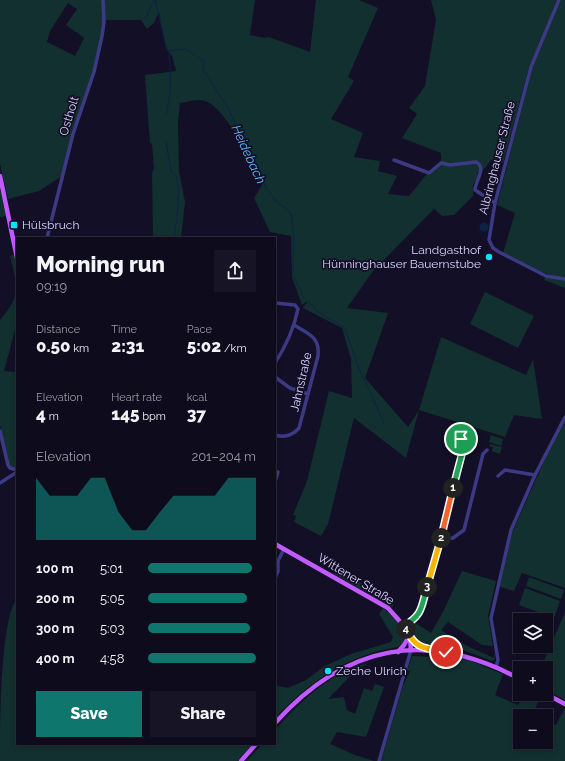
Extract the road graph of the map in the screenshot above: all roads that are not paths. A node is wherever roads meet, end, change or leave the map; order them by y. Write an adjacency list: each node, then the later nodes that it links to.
1 (103, 0): 6 (street, Ostholt)
2 (559, 0): 5 (street, Albringhauser Straße)
3 (394, 160): 5 (street)
4 (0, 176): 7 (main road)
5 (495, 203): 8 (street, Albringhauser Straße)
6 (47, 237)
7 (16, 253)
8 (565, 279)
9 (276, 303): 10 (street)
10 (294, 325): 11 (street); 13 (street, Jahnstraße)
11 (276, 361)
12 (276, 378): 13 (street)
13 (308, 394): 16 (street, Jahnstraße)
14 (565, 417): 22 (street)
15 (0, 431): 19 (street)
16 (276, 435)
17 (461, 439): 26 (street)
18 (487, 450): 26 (street)
19 (16, 471)
20 (16, 472): 25 (street)
21 (278, 472): 24 (street)
22 (535, 475): 23 (street); 35 (street)
23 (498, 476)
24 (276, 479)
25 (0, 483)
26 (441, 539): 30 (street)
27 (276, 545): 28 (main road, Wittener Straße)
28 (284, 549): 29 (street); 30 (main road, Wittener Straße)
29 (276, 576)
30 (404, 626): 31 (main road, Wittener Straße)
31 (409, 637): 32 (main road); 33 (main road, Wittener Straße); 34 (main road)
32 (424, 649): 33 (main road); 35 (main road)
33 (411, 650): 34 (main road); 42 (street)
34 (398, 652): 39 (main road)
35 (496, 667): 36 (main road)
36 (513, 676)
37 (553, 698): 38 (main road)
38 (565, 704)
39 (276, 722)
40 (255, 745): 41 (main road)
41 (241, 761)
42 (379, 761)

